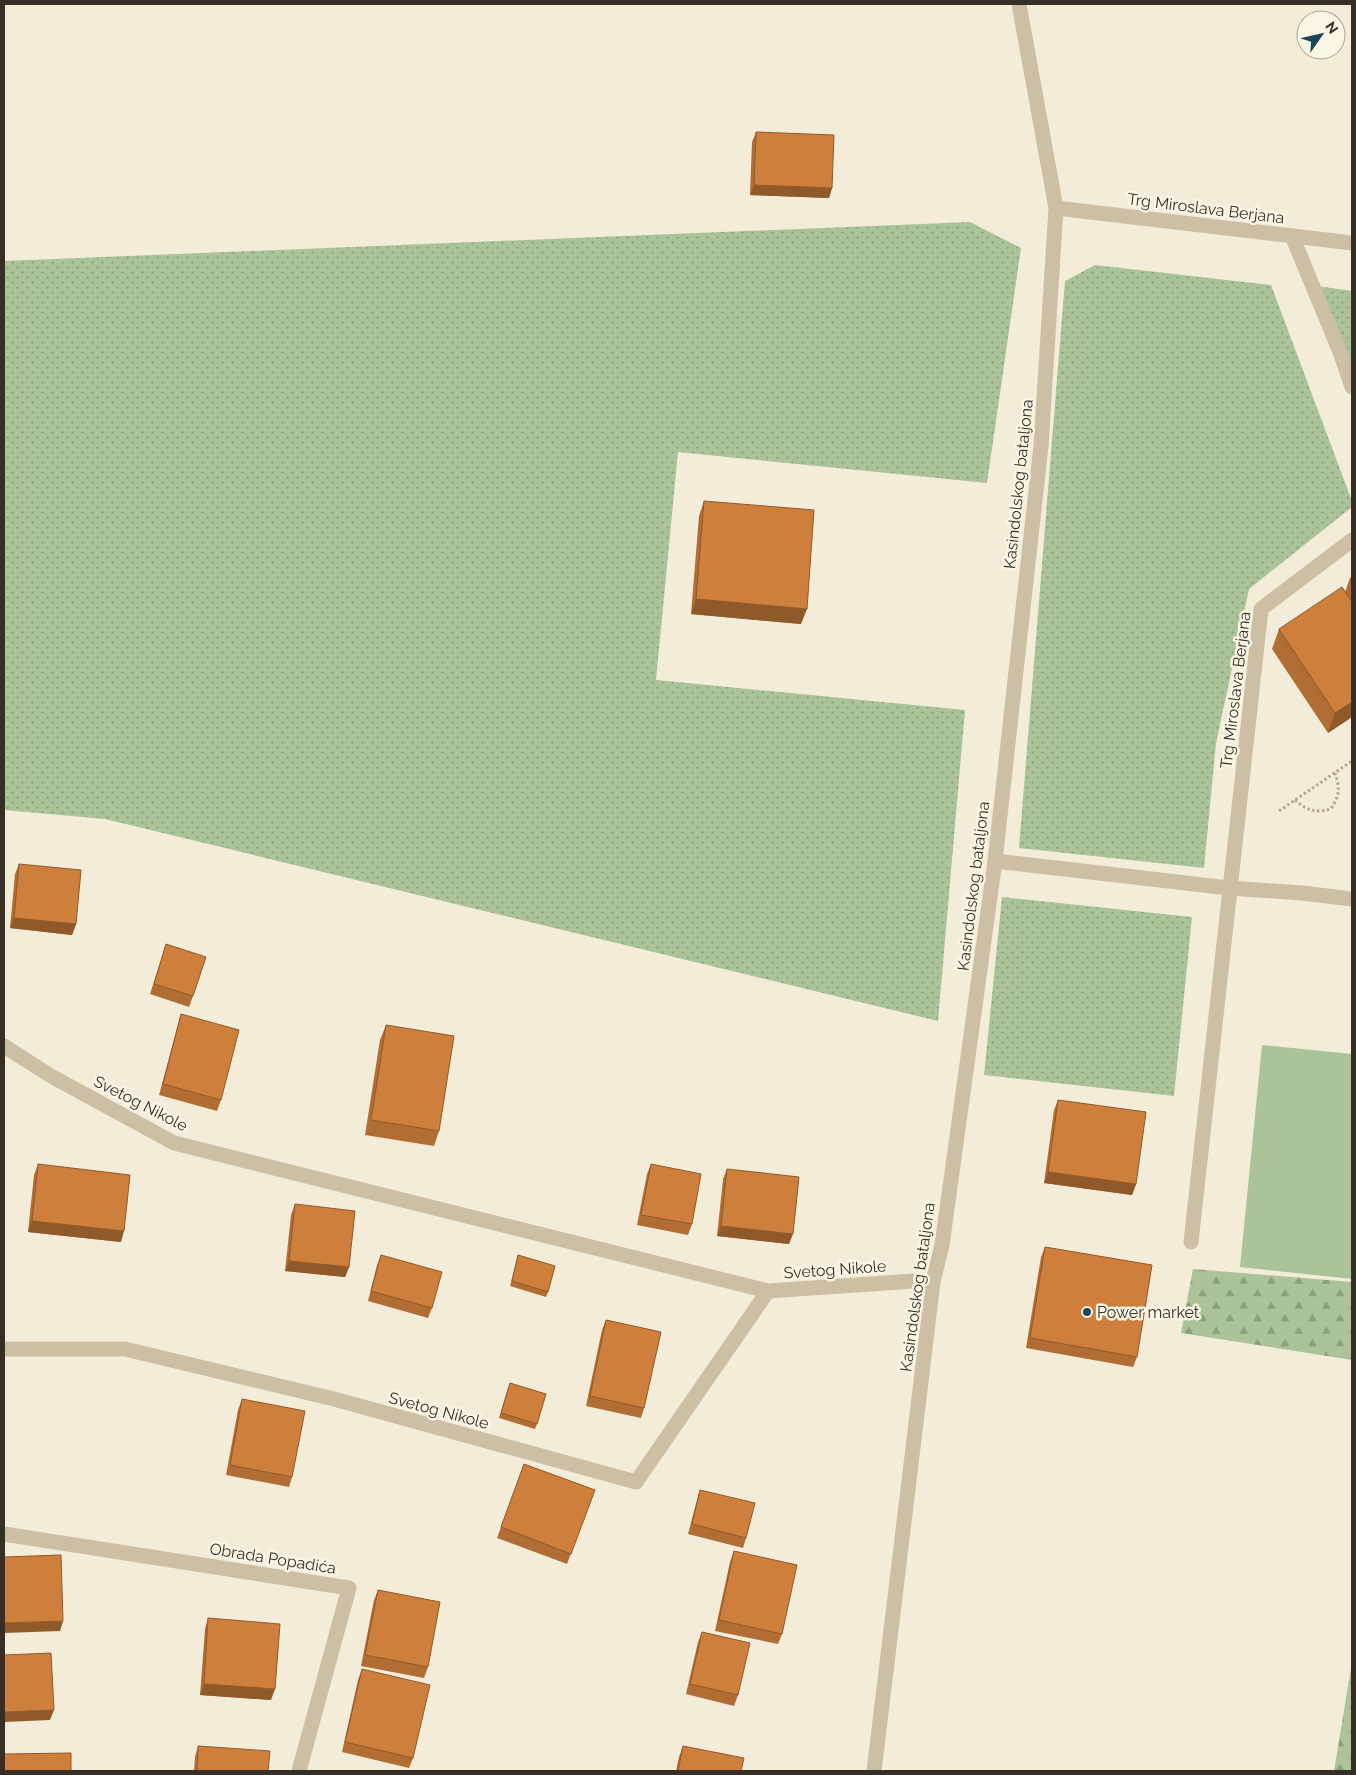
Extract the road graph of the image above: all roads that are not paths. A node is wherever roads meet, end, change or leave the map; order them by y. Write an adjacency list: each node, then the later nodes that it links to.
1 (1018, 4): 2 (street, Kasindolskog bataljona)
2 (1056, 208): 3 (street, Trg Miroslava Berjana); 7 (street, Kasindolskog bataljona)
3 (1292, 236): 4 (street, Trg Miroslava Berjana); 5 (street)
4 (1352, 244)
5 (1352, 387)
6 (1352, 540): 8 (street, Trg Miroslava Berjana)
7 (995, 861): 8 (street); 12 (street, Kasindolskog bataljona)
8 (1229, 888): 9 (street); 11 (street, Trg Miroslava Berjana)
9 (1352, 899)
10 (4, 1046): 13 (street, Svetog Nikole)
11 (1191, 1242)
12 (933, 1282): 13 (street, Svetog Nikole); 17 (street, Kasindolskog bataljona)
13 (768, 1291): 14 (street, Svetog Nikole)
14 (4, 1349)
15 (4, 1534): 16 (street, Obrada Popadića)
16 (299, 1771)
17 (874, 1771)

